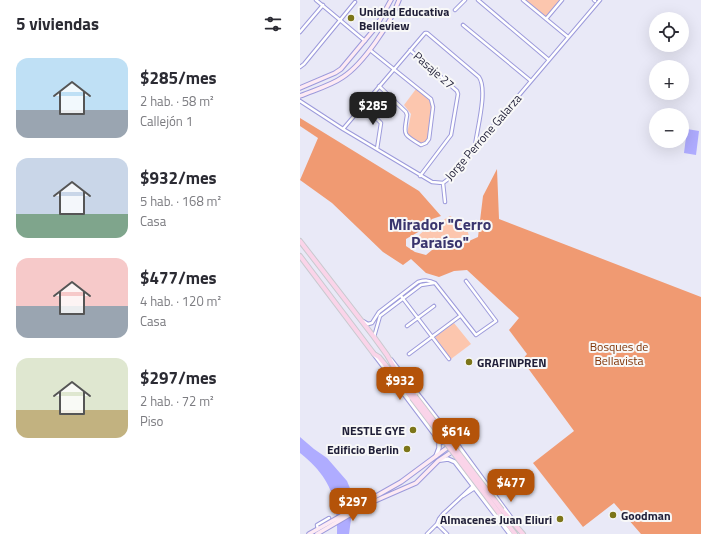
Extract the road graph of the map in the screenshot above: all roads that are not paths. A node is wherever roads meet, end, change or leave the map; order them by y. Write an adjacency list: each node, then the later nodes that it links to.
1 (316, 0): 10 (street)
2 (391, 0): 17 (main road)
3 (399, 0): 18 (main road)
4 (465, 0): 11 (street)
5 (478, 0): 20 (street)
6 (523, 0): 12 (street)
7 (562, 0): 12 (street)
8 (600, 0): 16 (street, Jorge Perrone Galarza)
9 (356, 2): 13 (street)
10 (323, 5): 13 (street); 15 (street)
11 (455, 10)
12 (546, 19): 16 (street)
13 (340, 20): 17 (street); 21 (street)
14 (463, 25): 23 (street)
15 (300, 32)
16 (568, 37): 20 (street, Jorge Perrone Galarza)
17 (365, 42): 25 (main road)
18 (370, 50): 22 (street); 26 (main road)
19 (410, 50): 22 (street); 30 (street); 32 (street, Pasaje 27)
20 (549, 60): 23 (street, Jorge Perrone Galarza)
21 (300, 67)
22 (394, 69): 24 (street); 24 (street)
23 (531, 81): 30 (street, Jorge Perrone Galarza)
24 (378, 86): 28 (street)
25 (300, 88)
26 (300, 96)
27 (300, 101): 29 (street, Jorge Perrone Galarza)
28 (363, 105): 29 (street); 31 (street)
29 (343, 129): 31 (street, Jorge Perrone Galarza)
30 (475, 147): 33 (street, Jorge Perrone Galarza)
31 (377, 150): 32 (street, Jorge Perrone Galarza)
32 (420, 176): 33 (street, Jorge Perrone Galarza)
33 (443, 183): 34 (street)
34 (445, 202)
35 (300, 241): 44 (main road)
36 (300, 256): 48 (main road)
37 (466, 281): 42 (street)
38 (435, 283): 39 (street); 40 (street); 42 (street)
39 (401, 296): 40 (street); 44 (street)
40 (403, 299): 43 (street); 46 (street)
41 (434, 306): 43 (street)
42 (460, 316): 47 (street)
43 (417, 319): 45 (street); 47 (street)
44 (360, 320): 46 (main road)
45 (407, 326)
46 (374, 337): 50 (main road)
47 (432, 337): 49 (street); 51 (street)
48 (374, 354): 52 (main road); 54 (street)
49 (409, 354)
50 (387, 355): 52 (main road); 53 (street)
51 (449, 359)
52 (414, 397): 67 (main road, bridge)
53 (448, 433): 54 (street); 55 (street)
54 (438, 440): 57 (street)
55 (455, 442): 56 (street); 57 (main road)
56 (459, 447): 58 (main road); 59 (street)
57 (434, 458): 61 (main road)
58 (438, 461): 60 (street); 63 (main road)
59 (469, 461): 60 (street); 71 (street)
60 (460, 467): 65 (street)
61 (415, 472): 62 (main road); 63 (main road)
62 (406, 479): 64 (main road); 66 (main road)
63 (421, 479): 64 (main road)
64 (412, 486): 66 (main road)
65 (474, 486): 70 (street); 77 (street)
66 (367, 503): 69 (main road)
67 (500, 511): 71 (main road); 78 (main road)
68 (329, 518): 72 (street)
69 (328, 524): 72 (main road); 74 (main road)
70 (438, 524): 75 (street); 76 (street)
71 (517, 526): 79 (main road)
72 (318, 528): 73 (main road)
73 (309, 534)
74 (317, 534)
75 (427, 534)
76 (447, 534)
77 (510, 534)
78 (515, 534)
79 (524, 534)

